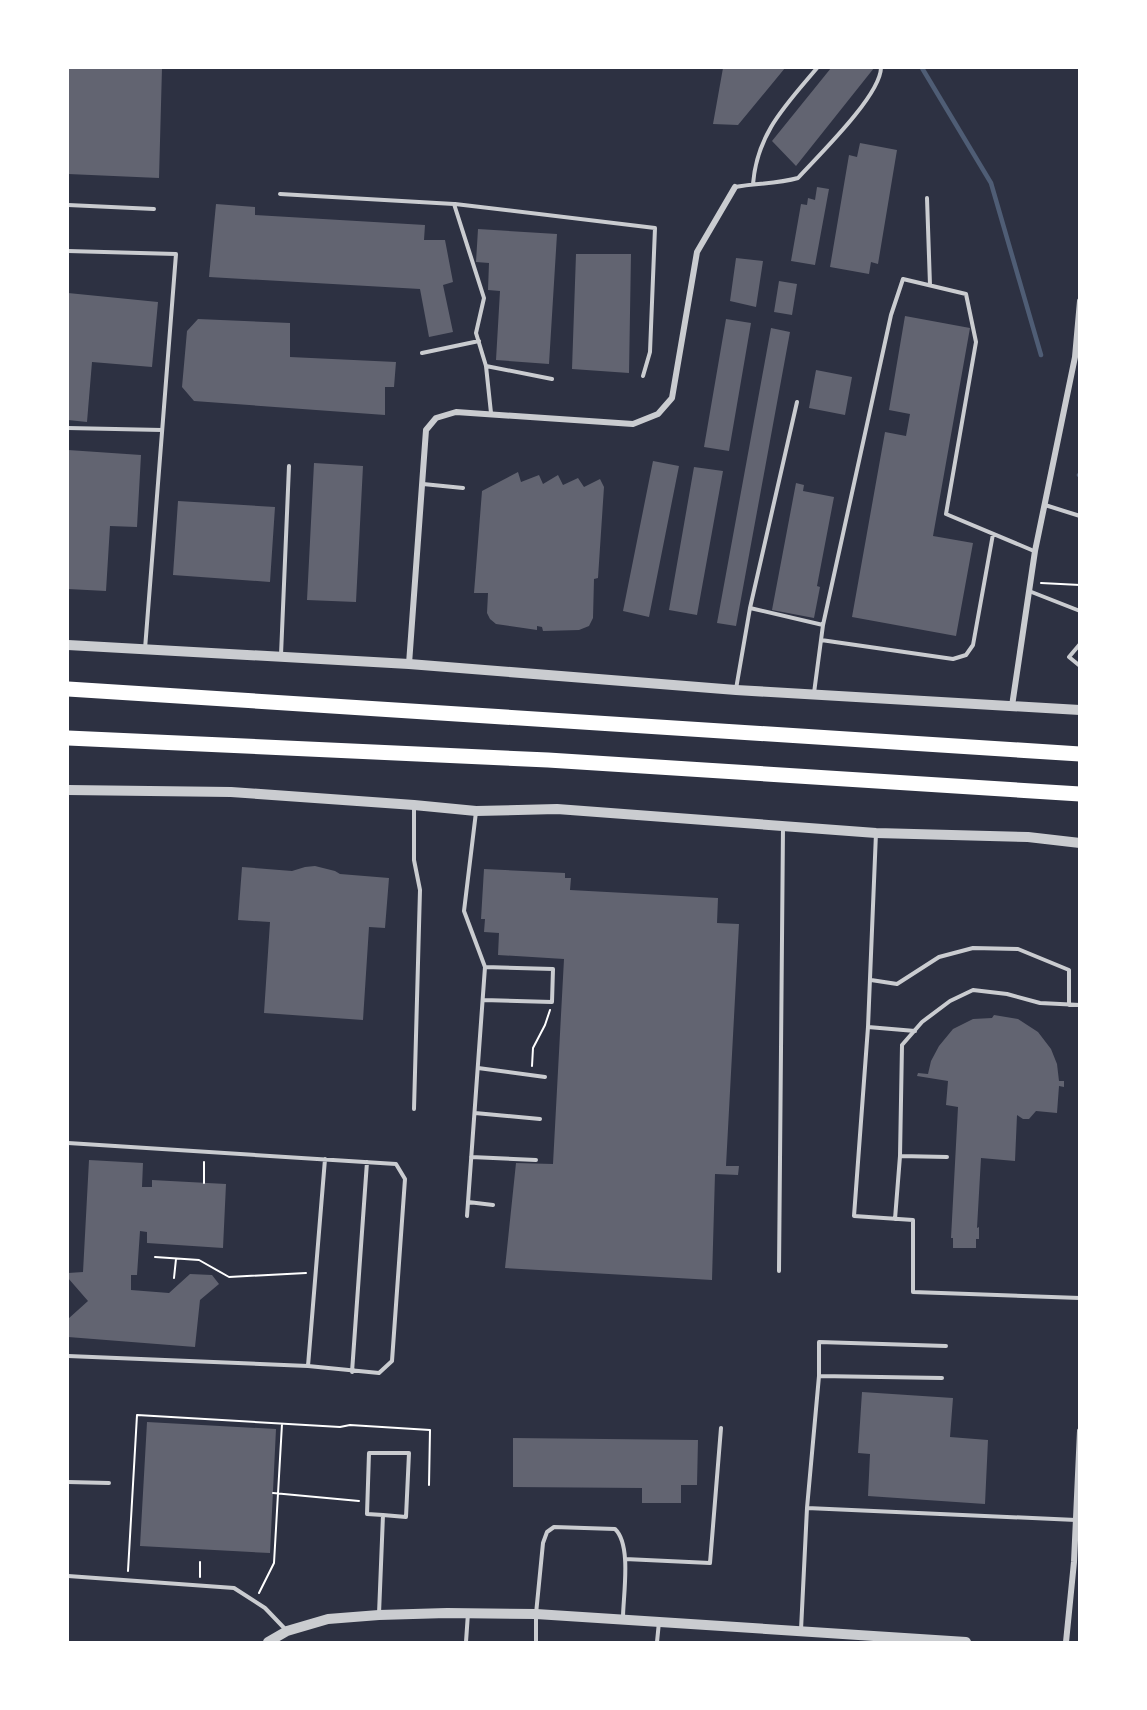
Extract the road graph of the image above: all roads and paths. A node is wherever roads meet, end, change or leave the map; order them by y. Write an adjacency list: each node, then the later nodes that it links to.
1 (817, 68): 3 (lane)
2 (881, 68): 3 (lane)
3 (753, 184): 4 (lane)
4 (735, 187): 20 (street)
5 (280, 194): 7 (lane)
6 (927, 198): 11 (lane)
7 (454, 204): 13 (lane); 17 (lane)
8 (68, 205): 9 (lane)
9 (154, 208)
10 (68, 251): 22 (lane)
11 (930, 285): 28 (lane); 35 (lane)
12 (1080, 300): 15 (street)
13 (479, 341): 14 (lane); 16 (lane)
14 (422, 353)
15 (1077, 357): 26 (street)
16 (486, 366): 18 (lane); 20 (lane)
17 (643, 376)
18 (552, 379)
19 (797, 402): 33 (lane)
20 (491, 414): 24 (street)
21 (68, 428): 22 (lane)
22 (162, 430): 39 (lane)
23 (289, 466): 40 (lane)
24 (422, 483): 25 (lane); 41 (street)
25 (463, 488)
26 (1045, 505): 27 (lane); 29 (street)
27 (1080, 516)
28 (993, 534): 29 (lane); 36 (lane)
29 (1035, 551): 30 (street)
30 (1031, 582): 31 (path); 32 (street)
31 (1080, 585)
32 (1029, 591): 34 (lane); 46 (street)
33 (750, 608): 35 (lane); 44 (lane)
34 (1080, 611)
35 (823, 625): 36 (lane)
36 (821, 640): 45 (lane)
37 (1080, 644): 42 (lane)
38 (68, 645): 39 (street)
39 (145, 650): 40 (street)
40 (280, 656): 41 (street)
41 (409, 664): 44 (street)
42 (1080, 666)
43 (68, 689): 49 (highway)
44 (736, 690): 45 (street)
45 (814, 694): 46 (street)
46 (1012, 706): 47 (street)
47 (1080, 710)
48 (68, 738): 51 (highway)
49 (1080, 754)
50 (68, 790): 52 (street)
51 (1080, 794)
52 (414, 805): 53 (street); 68 (lane)
53 (476, 811): 54 (street); 57 (lane)
54 (783, 827): 55 (street); 86 (lane)
55 (876, 833): 56 (street); 58 (lane)
56 (1080, 843)
57 (485, 967): 59 (lane); 60 (lane)
58 (871, 980): 61 (lane); 63 (lane)
59 (483, 1000): 60 (lane); 65 (lane)
60 (552, 1002): 66 (path)
61 (1069, 1005): 62 (lane); 64 (lane)
62 (1080, 1005)
63 (868, 1027): 64 (lane); 83 (lane)
64 (915, 1032): 73 (lane)
65 (478, 1068): 66 (lane); 69 (lane)
66 (532, 1075): 67 (lane)
67 (545, 1077)
68 (414, 1109)
69 (475, 1113): 70 (lane); 74 (lane)
70 (540, 1119)
71 (68, 1143): 72 (lane)
72 (205, 1152): 76 (lane); 79 (path)
73 (900, 1156): 75 (lane); 83 (lane)
74 (471, 1157): 77 (lane); 80 (lane)
75 (947, 1157)
76 (325, 1160): 78 (lane); 87 (lane)
77 (536, 1160)
78 (367, 1161): 93 (lane); 93 (lane)
79 (204, 1183)
80 (468, 1202): 81 (lane); 82 (lane)
81 (493, 1205)
82 (467, 1216)
83 (895, 1219): 89 (lane)
84 (155, 1257): 85 (path)
85 (176, 1259): 87 (path); 88 (path)
86 (779, 1271)
87 (316, 1272): 92 (lane)
88 (174, 1278)
89 (1080, 1298)
90 (946, 1346): 94 (lane)
91 (68, 1356): 92 (lane)
92 (308, 1366): 93 (lane)
93 (352, 1372)
94 (819, 1376): 95 (lane); 105 (lane)
95 (942, 1378)
96 (282, 1424): 101 (path); 103 (path); 111 (path)
97 (722, 1428): 108 (lane)
98 (1080, 1431): 107 (street)
99 (68, 1482): 100 (lane)
100 (109, 1483)
101 (429, 1485)
102 (273, 1493): 103 (path)
103 (278, 1493): 104 (path); 113 (path)
104 (367, 1502): 106 (lane); 106 (lane)
105 (807, 1508): 107 (lane); 120 (lane)
106 (383, 1515): 116 (lane)
107 (1077, 1520): 127 (street)
108 (625, 1559): 115 (lane); 117 (lane)
109 (200, 1562): 112 (path)
110 (68, 1576): 111 (lane)
111 (128, 1580): 112 (lane)
112 (199, 1585): 113 (lane)
113 (255, 1601): 119 (lane)
114 (468, 1613): 115 (street); 116 (street); 123 (lane)
115 (536, 1614): 117 (street); 124 (lane)
116 (379, 1615): 119 (street)
117 (622, 1619): 118 (street)
118 (659, 1622): 120 (street); 125 (lane)
119 (287, 1631): 122 (street)
120 (801, 1631): 121 (street)
121 (887, 1640): 126 (street)
122 (268, 1642)
123 (466, 1642)
124 (536, 1642)
125 (657, 1642)
126 (966, 1642)
127 (1066, 1642)

